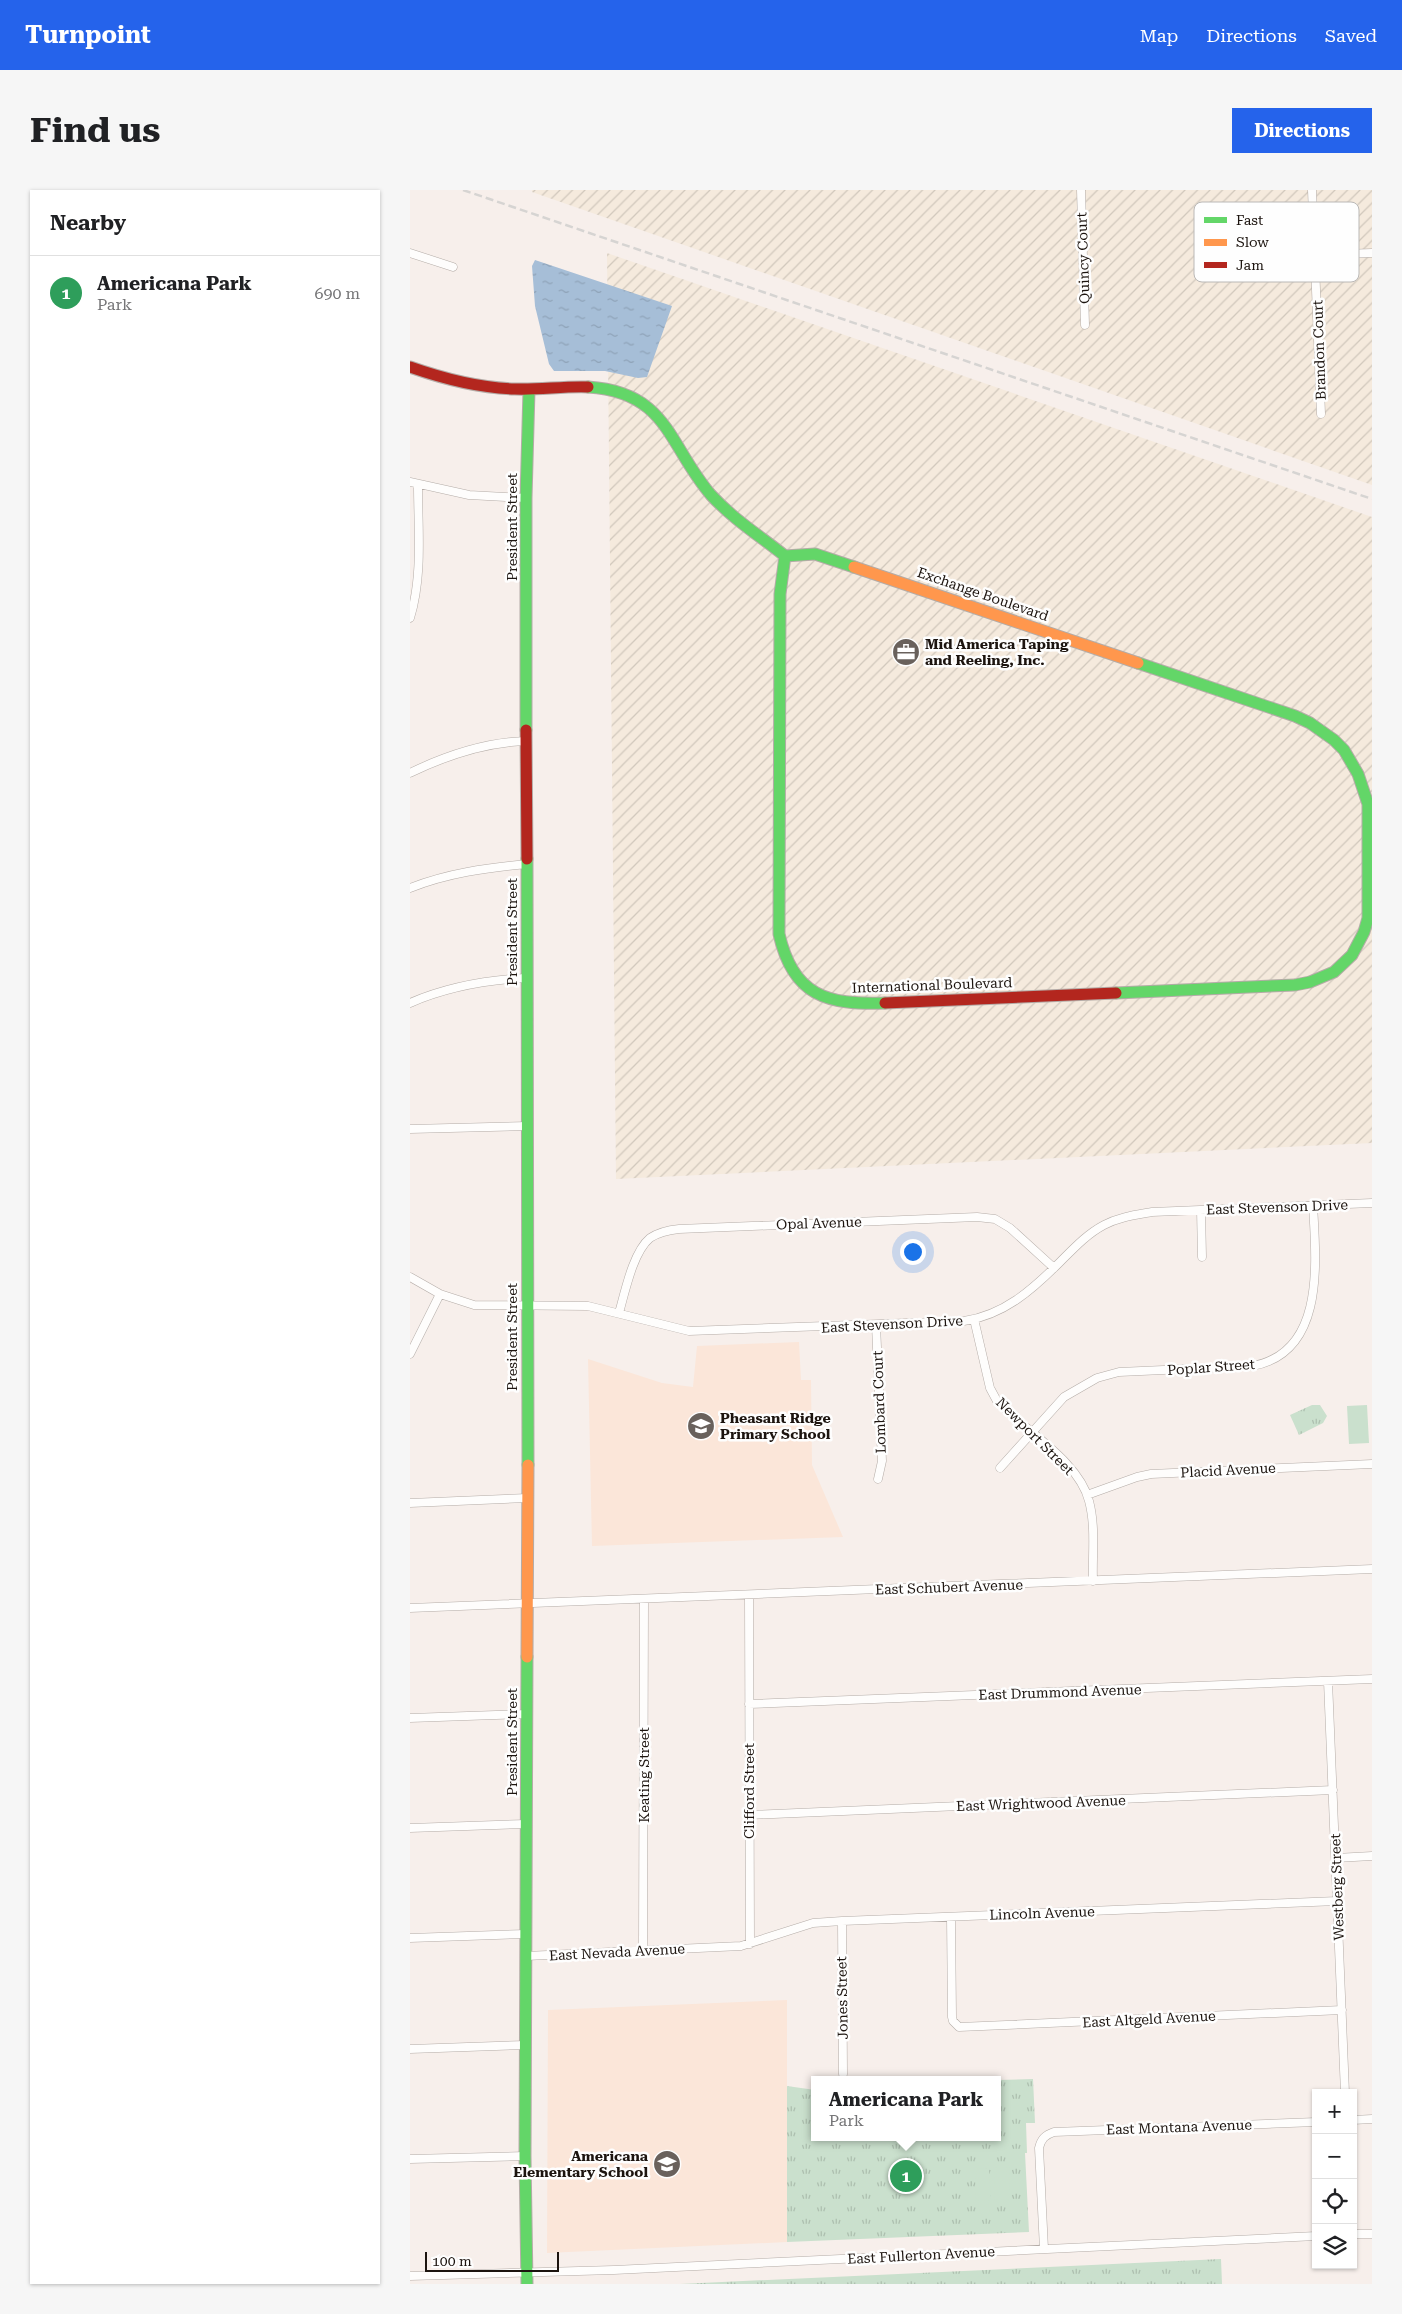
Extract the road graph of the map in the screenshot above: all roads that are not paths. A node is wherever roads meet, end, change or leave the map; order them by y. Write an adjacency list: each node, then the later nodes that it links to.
1 (1080, 190): 7 (street, Quincy Court)
2 (410, 253): 5 (street)
3 (1372, 253): 4 (street)
4 (1359, 254)
5 (453, 268)
6 (1316, 282): 10 (street, Brandon Court)
7 (1086, 325)
8 (410, 367): 9 (street)
9 (529, 390): 13 (street, President Street); 14 (street)
10 (1321, 414)
11 (410, 482): 12 (street)
12 (418, 485): 13 (street); 15 (street)
13 (526, 498): 16 (street, President Street)
14 (785, 556): 19 (street, Exchange Boulevard); 19 (street, International Boulevard)
15 (410, 618)
16 (527, 740): 17 (street); 18 (street, President Street)
17 (410, 773)
18 (527, 864): 20 (street); 21 (street, President Street)
19 (1370, 880)
20 (410, 888)
21 (526, 978): 22 (street); 23 (street, President Street)
22 (410, 1003)
23 (527, 1126): 24 (street); 32 (street, President Street)
24 (410, 1129)
25 (1372, 1203): 26 (street, East Stevenson Drive)
26 (1313, 1205): 27 (street, East Stevenson Drive); 37 (street, Poplar Street)
27 (1201, 1210): 28 (street); 29 (street, East Stevenson Drive)
28 (1202, 1257)
29 (1054, 1268): 33 (street, Opal Avenue); 34 (street, East Stevenson Drive)
30 (410, 1277): 31 (street, East Stevenson Drive)
31 (440, 1294): 32 (street, East Stevenson Drive); 36 (street)
32 (528, 1306): 33 (street, East Stevenson Drive); 42 (street, President Street)
33 (619, 1313): 35 (street, East Stevenson Drive)
34 (974, 1319): 35 (street, East Stevenson Drive); 37 (street, Newport Street)
35 (876, 1325): 40 (street, Lombard Court)
36 (410, 1354)
37 (1033, 1434): 39 (street, Poplar Street); 41 (street, Newport Street)
38 (1372, 1464): 41 (street, Placid Avenue)
39 (1000, 1468)
40 (878, 1479)
41 (1087, 1495): 45 (street, Newport Street)
42 (528, 1498): 43 (street); 48 (street, President Street)
43 (410, 1503)
44 (1372, 1570): 45 (street, East Schubert Avenue)
45 (1093, 1581): 46 (street, East Schubert Avenue)
46 (749, 1595): 47 (street, East Schubert Avenue); 52 (street, Clifford Street)
47 (644, 1599): 48 (street, East Schubert Avenue); 67 (street, Keating Street)
48 (527, 1604): 49 (street, East Schubert Avenue); 53 (street, President Street)
49 (410, 1608)
50 (1372, 1679): 51 (street, East Drummond Avenue)
51 (1328, 1681): 52 (street, East Drummond Avenue); 55 (street, Westberg Street)
52 (749, 1704): 56 (street, Clifford Street)
53 (527, 1714): 54 (street); 57 (street, President Street)
54 (410, 1718)
55 (1333, 1790): 56 (street, East Wrightwood Avenue); 60 (street, Westberg Street)
56 (750, 1815): 66 (street, Clifford Street)
57 (526, 1824): 58 (street); 64 (street, President Street)
58 (410, 1828)
59 (1372, 1856): 60 (street)
60 (1336, 1858): 61 (street, Westberg Street)
61 (1337, 1901): 62 (street, Lincoln Avenue); 69 (street, Westberg Street)
62 (951, 1917): 63 (street, Lincoln Avenue); 69 (street, East Altgeld Avenue)
63 (842, 1921): 66 (street, Lincoln Avenue); 72 (street, Jones Street)
64 (526, 1934): 65 (street); 68 (street, President Street)
65 (410, 1938)
66 (750, 1944): 67 (street, East Nevada Avenue)
67 (644, 1950): 68 (street, East Nevada Avenue)
68 (526, 1956): 70 (street, President Street)
69 (1342, 2010): 73 (street, Westberg Street)
70 (526, 2044): 71 (street); 77 (street, President Street)
71 (410, 2049)
72 (843, 2074)
73 (1345, 2089)
74 (1372, 2119): 75 (street)
75 (1357, 2120)
76 (1312, 2122): 82 (street, East Montana Avenue)
77 (525, 2156): 78 (street); 84 (street, President Street)
78 (410, 2160)
79 (1357, 2234): 80 (street)
80 (1372, 2234)
81 (1312, 2236): 82 (street, East Fullerton Avenue)
82 (1044, 2249): 84 (street, East Fullerton Avenue)
83 (410, 2276): 84 (street, East Fullerton Avenue)
84 (527, 2278)

